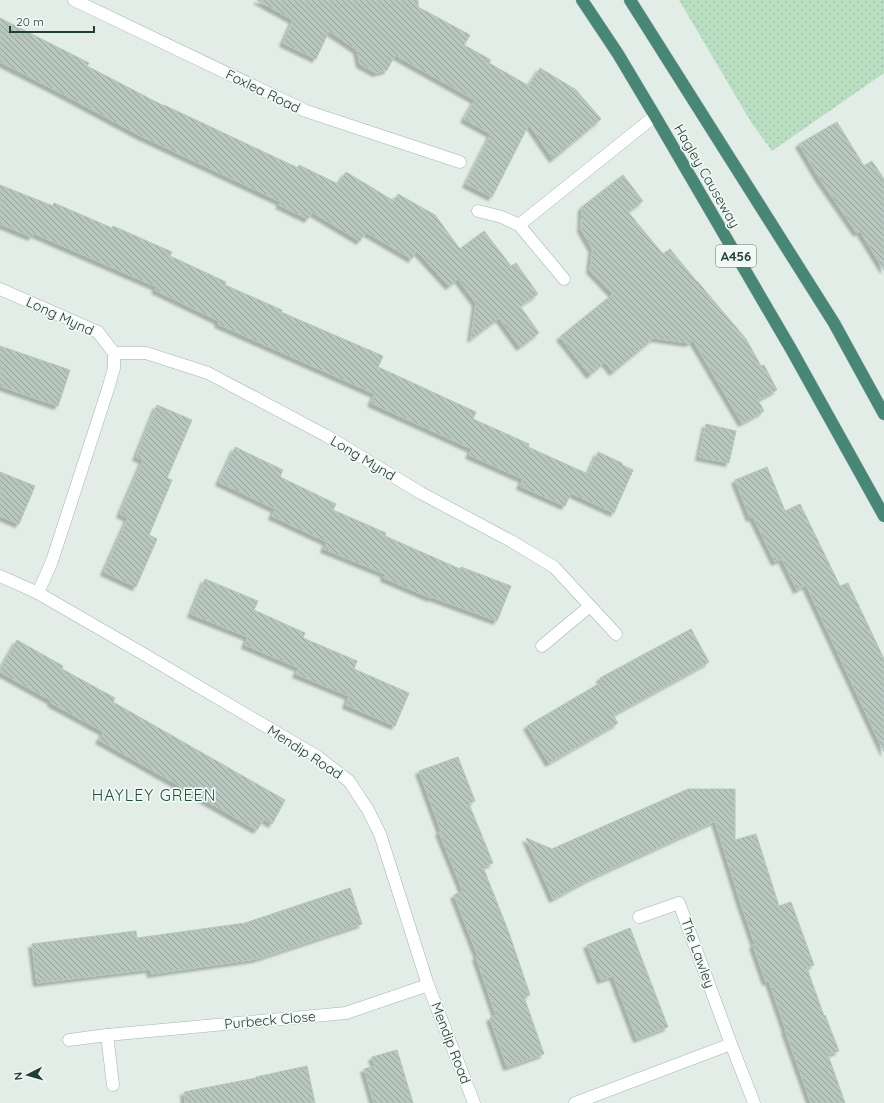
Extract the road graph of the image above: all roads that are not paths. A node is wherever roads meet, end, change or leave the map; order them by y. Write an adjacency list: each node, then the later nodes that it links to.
1 (74, 0): 5 (street, Foxlea Road)
2 (582, 0): 4 (highway, Hagley Causeway / A456)
3 (630, 0): 11 (highway, Hagley Causeway)
4 (654, 116): 7 (street); 12 (highway, Hagley Causeway / A456)
5 (460, 162)
6 (478, 211): 7 (street)
7 (519, 225): 8 (street)
8 (564, 279)
9 (0, 289): 10 (street, Long Mynd)
10 (114, 353): 14 (street); 15 (street, Long Mynd)
11 (884, 414)
12 (884, 516)
13 (0, 576): 14 (street, Mendip Road)
14 (38, 593): 19 (street, Mendip Road)
15 (590, 606): 16 (street, Long Mynd); 17 (street)
16 (616, 634)
17 (542, 646)
18 (639, 917): 22 (street, The Lawley)
19 (428, 985): 20 (street, Purbeck Close); 24 (street, Mendip Road)
20 (107, 1035): 21 (street, Purbeck Close); 23 (street)
21 (69, 1040)
22 (730, 1044): 25 (street); 26 (street, The Lawley)
23 (113, 1086)
24 (474, 1103)
25 (575, 1103)
26 (754, 1103)

